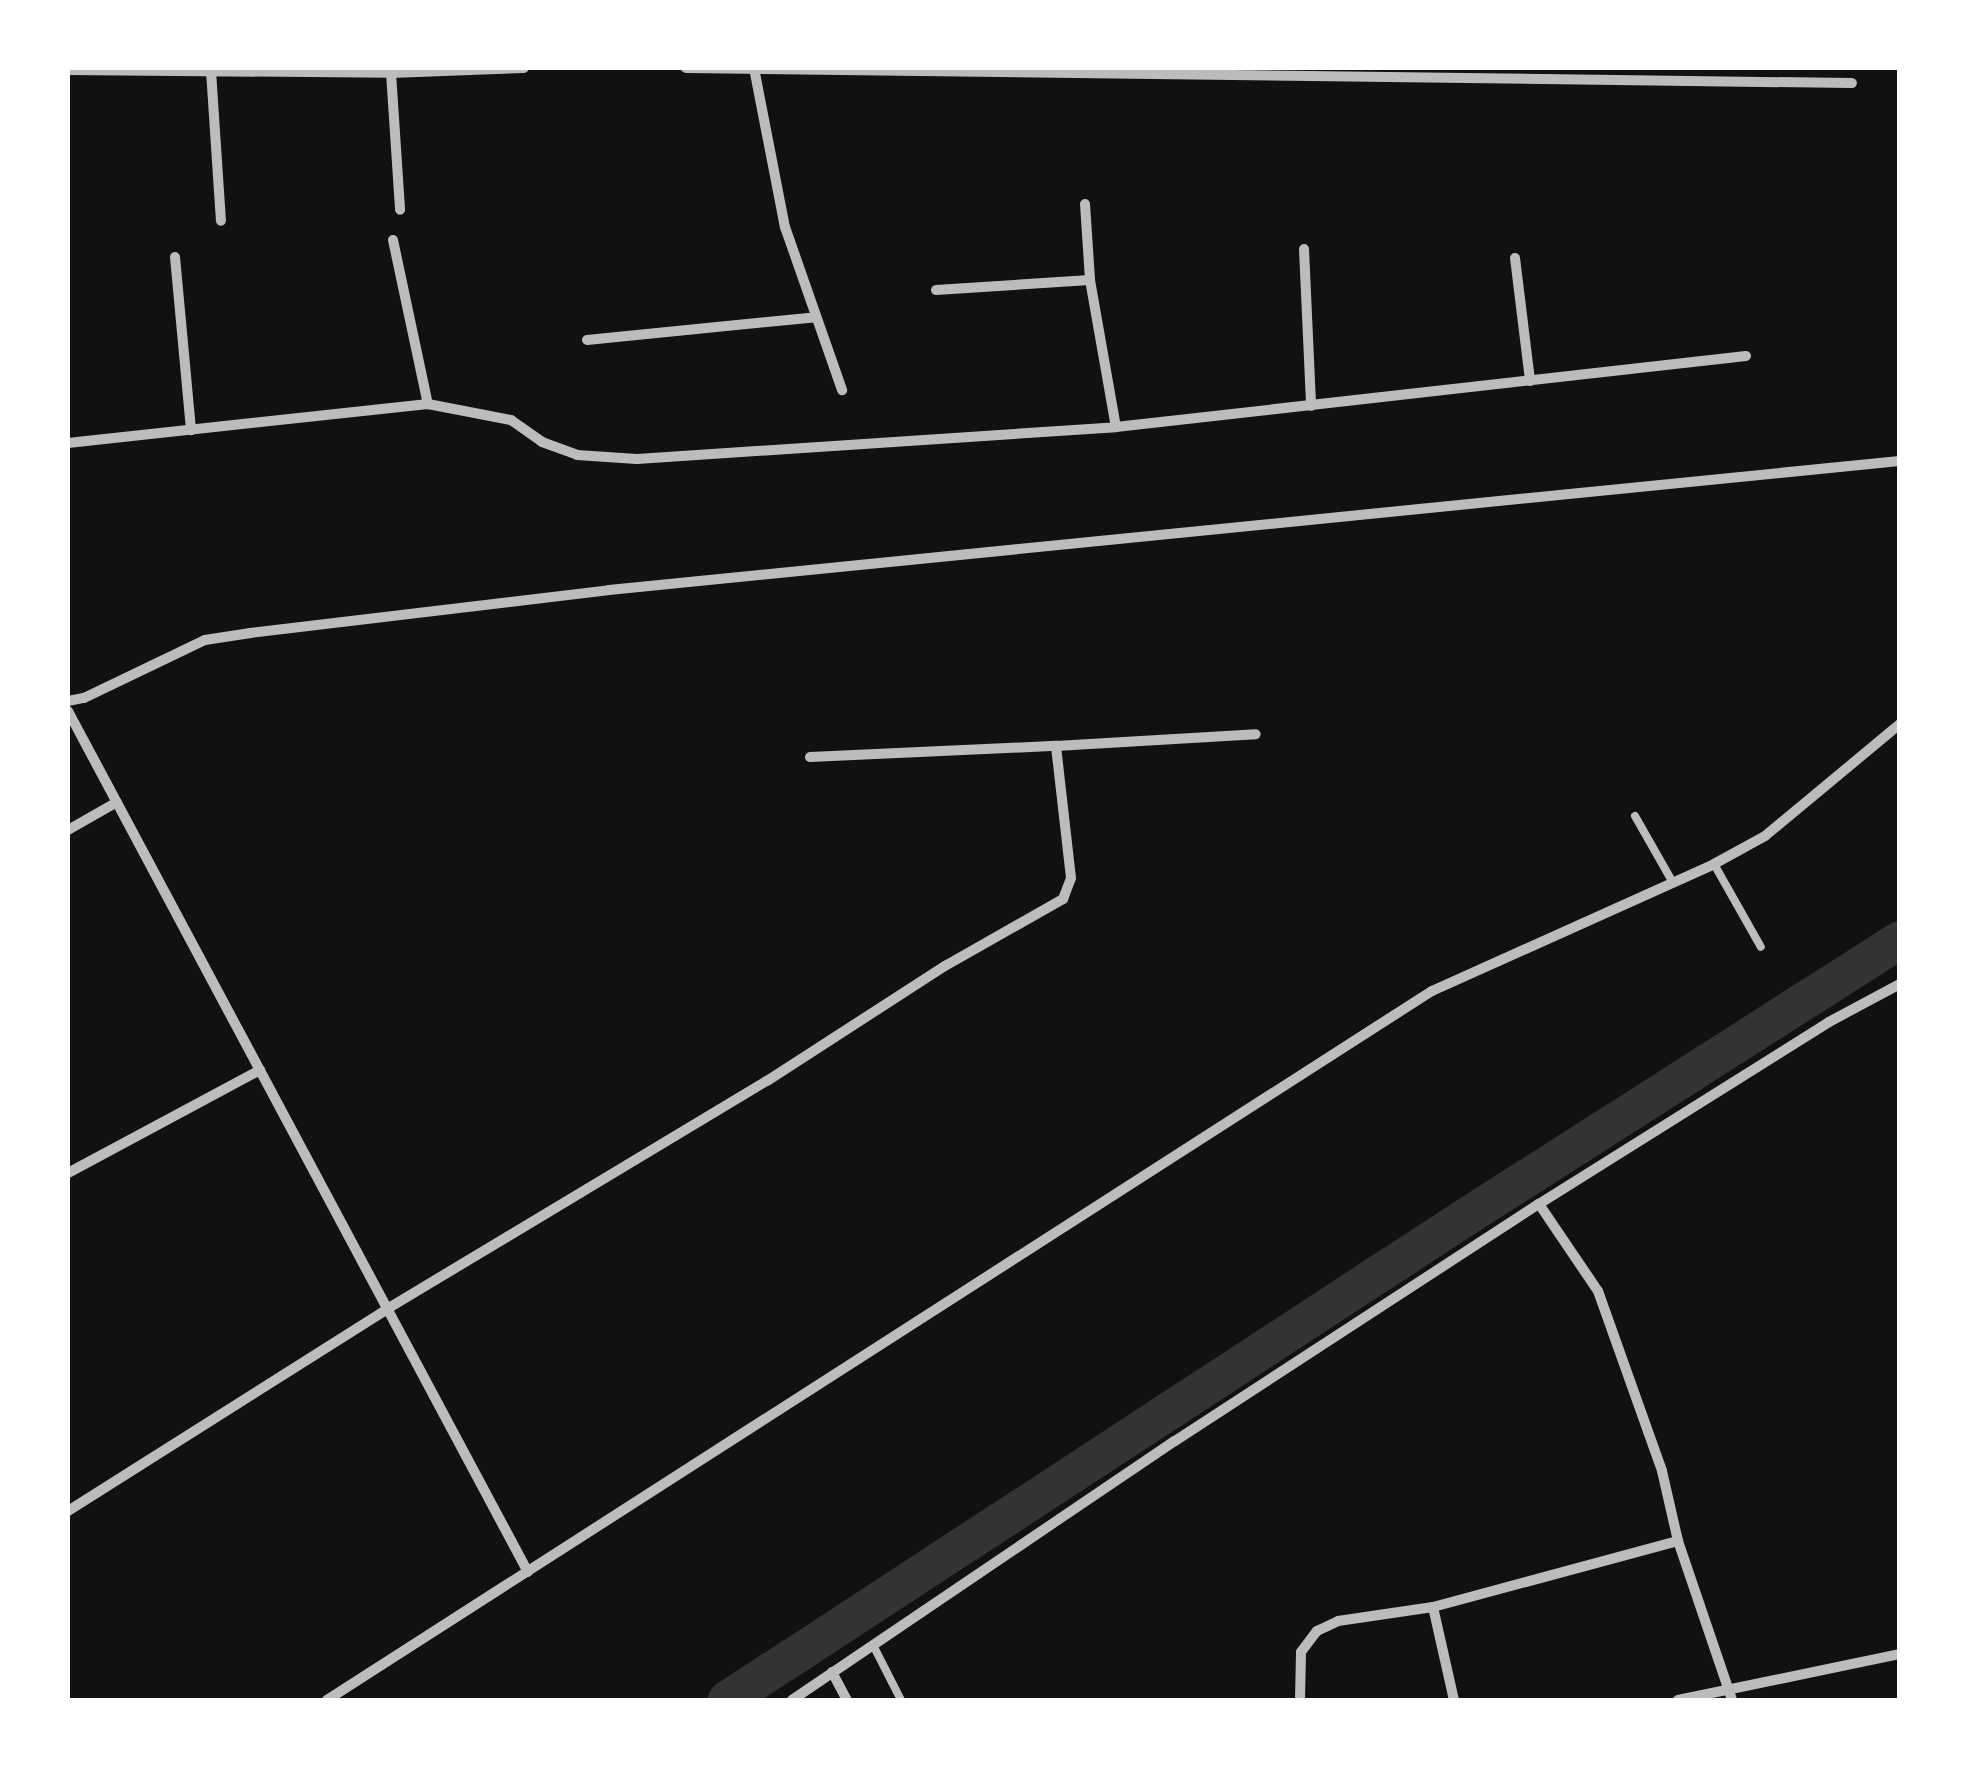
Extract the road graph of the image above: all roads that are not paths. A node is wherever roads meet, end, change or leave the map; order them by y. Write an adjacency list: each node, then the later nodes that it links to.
1 (524, 68): 6 (street)
2 (686, 68): 3 (street)
3 (754, 68): 7 (street); 17 (street)
4 (68, 70): 5 (street)
5 (212, 71): 6 (street); 10 (street)
6 (391, 73): 9 (street)
7 (1852, 82)
8 (1085, 204): 15 (street)
9 (400, 210)
10 (221, 221)
11 (392, 240): 22 (street)
12 (1304, 249): 23 (street)
13 (175, 257): 25 (street)
14 (1516, 258): 20 (street)
15 (1090, 280): 16 (street); 24 (street)
16 (936, 290)
17 (816, 316): 18 (street); 21 (street)
18 (586, 340)
19 (1746, 356): 20 (street)
20 (1530, 381): 23 (street)
21 (842, 390)
22 (428, 404): 24 (street); 25 (street)
23 (1312, 406): 24 (street)
24 (1116, 427)
25 (191, 430): 26 (street)
26 (68, 443)
27 (1900, 461): 28 (street)
28 (68, 701)
29 (68, 710): 34 (street)
30 (1900, 724): 37 (street)
31 (1256, 734): 32 (street)
32 (1056, 746): 33 (street); 44 (street)
33 (810, 757)
34 (117, 802): 36 (street); 41 (street)
35 (1635, 816): 38 (lane)
36 (68, 830)
37 (1714, 864): 38 (street); 39 (lane)
38 (1672, 880): 47 (street)
39 (1762, 947)
40 (1900, 984): 43 (street)
41 (260, 1070): 42 (street); 44 (street)
42 (68, 1174)
43 (1538, 1204): 46 (street); 49 (street)
44 (387, 1308): 45 (street); 47 (street)
45 (68, 1511)
46 (1678, 1541): 48 (street); 52 (street)
47 (528, 1572): 53 (street)
48 (1433, 1607): 57 (street); 58 (street)
49 (873, 1645): 51 (street); 56 (lane)
50 (1900, 1654): 52 (street)
51 (832, 1672): 54 (street); 55 (street)
52 (1731, 1696): 59 (street)
53 (327, 1700)
54 (792, 1700)
55 (847, 1700)
56 (901, 1700)
57 (1300, 1700)
58 (1454, 1700)
59 (1678, 1700)

